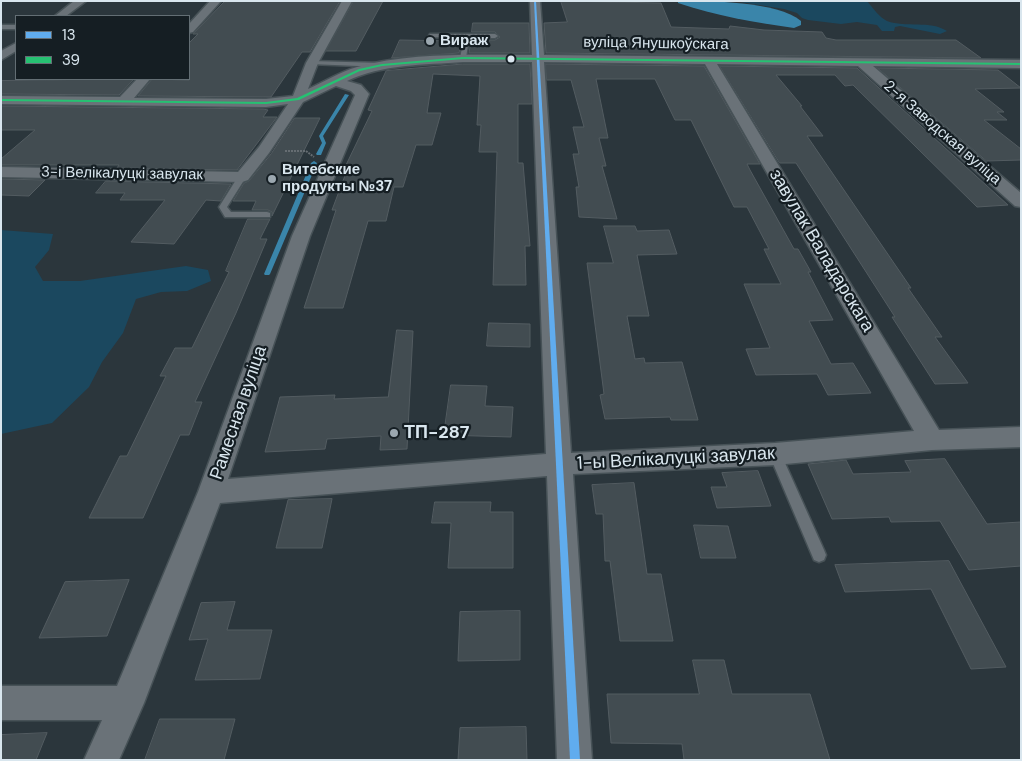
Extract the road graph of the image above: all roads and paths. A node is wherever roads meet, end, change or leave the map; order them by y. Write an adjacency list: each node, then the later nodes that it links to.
1 (81, 1): 5 (street)
2 (216, 1): 8 (street)
3 (348, 1): 17 (street)
4 (535, 1): 14 (street)
5 (61, 15)
6 (1, 27): 7 (lane)
7 (15, 27)
8 (190, 29)
9 (430, 36): 10 (lane)
10 (467, 36): 11 (lane); 15 (lane)
11 (496, 36)
12 (15, 47): 13 (street)
13 (1, 57)
14 (539, 57): 15 (street, вуліца Янушкоўскага); 16 (street, вуліца Янушкоўскага); 36 (street)
15 (463, 58): 20 (street, вуліца Янушкоўскага)
16 (709, 61): 18 (street, вуліца Янушкоўскага); 34 (street, завулак Валадарскага)
17 (312, 63): 20 (lane); 24 (street)
18 (863, 64): 19 (street, вуліца Янушкоўскага); 31 (street, 2-я Заводская вуліца)
19 (1015, 64): 21 (street)
20 (382, 65): 23 (street, вуліца Янушкоўскага)
21 (1021, 71)
22 (143, 80): 26 (street)
23 (335, 82): 24 (street, вуліца Янушкоўскага); 28 (street, Рамесная вуліца)
24 (298, 99): 26 (street); 27 (street)
25 (1, 100): 26 (street)
26 (122, 102)
27 (264, 150): 28 (path); 30 (street)
28 (335, 158): 37 (street, Рамесная вуліца)
29 (1, 172): 30 (street, 3-і Велікалуцкі завулак)
30 (242, 177): 32 (lane)
31 (1021, 202)
32 (266, 215)
33 (1021, 437): 34 (street, 1-ы Велікалуцкі завулак)
34 (932, 440): 35 (street, 1-ы Велікалуцкі завулак)
35 (775, 454): 36 (street, 1-ы Велікалуцкі завулак); 38 (lane)
36 (559, 464): 37 (street, 1-ы Велікалуцкі завулак); 42 (street)
37 (211, 492): 39 (street, Рамесная вуліца)
38 (819, 555)
39 (127, 702): 40 (street); 41 (street, Рамесная вуліца)
40 (1, 703)
41 (101, 760)
42 (575, 760)

